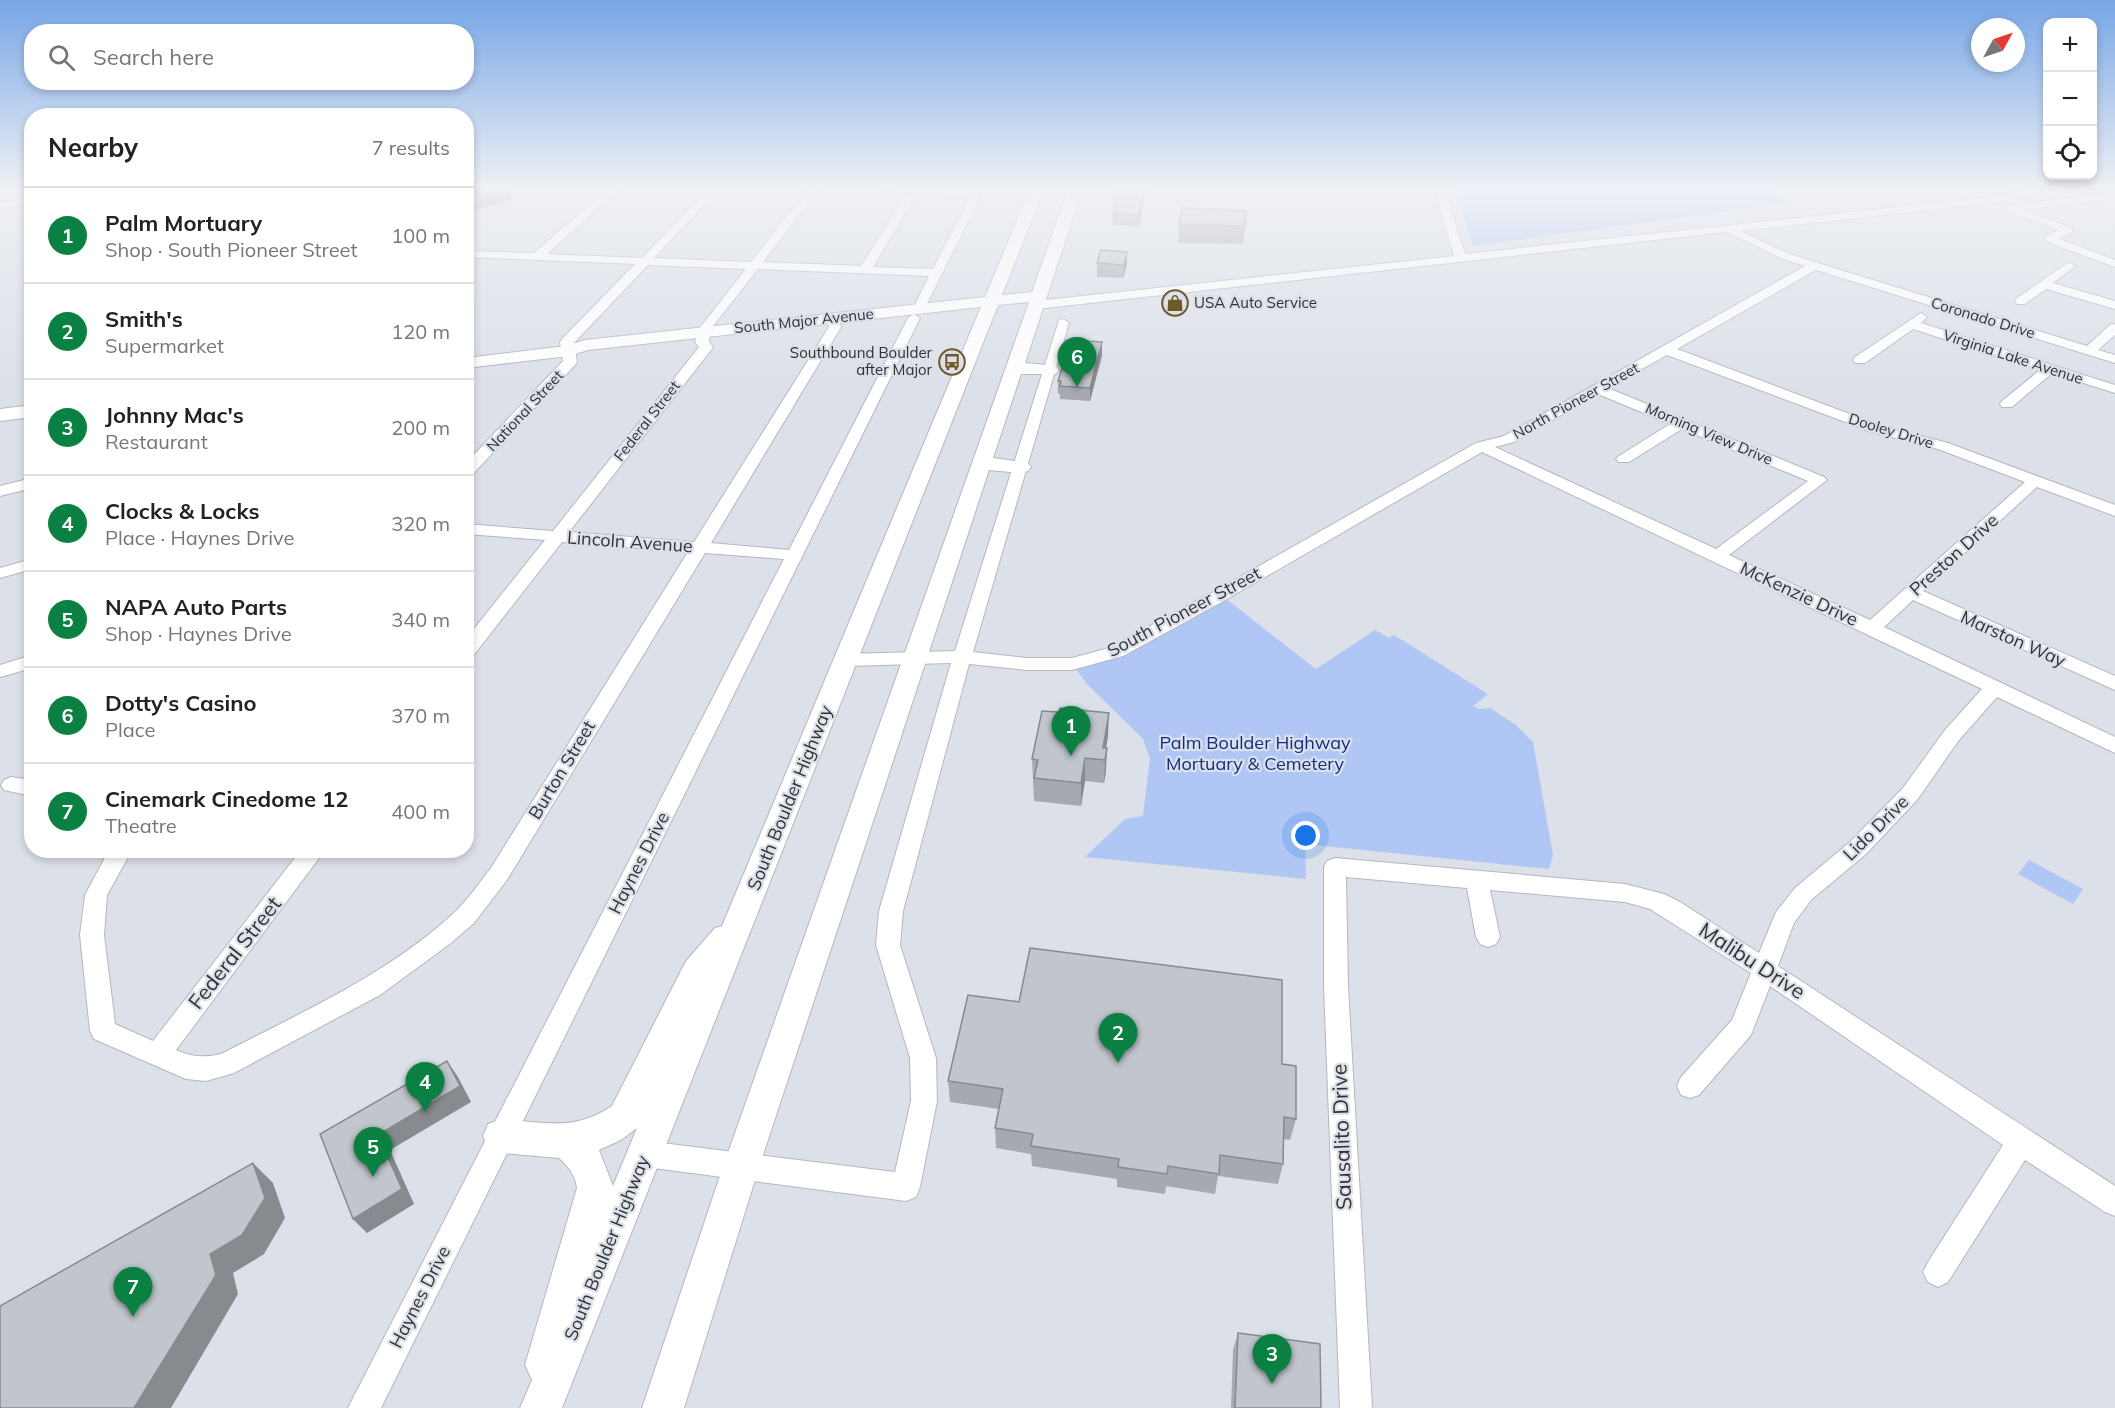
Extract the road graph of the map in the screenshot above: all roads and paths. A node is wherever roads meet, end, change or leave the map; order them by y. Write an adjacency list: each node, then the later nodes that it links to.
1 (542, 253): 13 (street)
2 (653, 253): 14 (street, National Street)
3 (764, 253): 17 (street, Federal Street)
4 (876, 253): 19 (street)
5 (948, 253): 20 (street, Haynes Drive)
6 (1011, 253): 26 (main road, South Boulder Highway)
7 (1054, 253): 22 (main road)
8 (1471, 253): 12 (street)
9 (1780, 253): 16 (street, Coronado Drive)
10 (2085, 253): 15 (street)
11 (474, 254): 13 (street)
12 (1459, 254): 22 (street)
13 (537, 257): 14 (street)
14 (645, 261): 17 (street); 34 (street, National Street)
15 (2115, 264)
16 (1815, 265): 24 (street, Coronado Drive); 33 (street, North Pioneer Street)
17 (754, 266): 19 (street); 32 (street, Federal Street)
18 (2069, 266): 21 (street)
19 (865, 270): 20 (street)
20 (938, 273): 27 (street, Haynes Drive)
21 (2043, 284): 23 (street); 25 (street)
22 (1037, 301): 26 (main road, South Major Avenue); 39 (main road)
23 (2021, 301)
24 (1938, 304): 30 (street); 35 (street, Coronado Drive)
25 (2115, 305)
26 (989, 306): 27 (main road, South Major Avenue); 70 (main road, South Boulder Highway)
27 (917, 313): 28 (main road, South Major Avenue); 61 (street, Haynes Drive)
28 (834, 323): 32 (main road, South Major Avenue); 60 (street, Burton Street)
29 (1063, 323): 41 (street)
30 (1911, 324): 37 (street); 40 (street, Virginia Lake Avenue)
31 (2115, 328): 35 (street)
32 (703, 337): 34 (main road, South Major Avenue); 59 (street, Federal Street)
33 (1666, 350): 42 (street, North Pioneer Street); 53 (street, Dooley Drive)
34 (570, 351): 38 (main road, South Major Avenue); 51 (street, National Street)
35 (2089, 351): 36 (street, Coronado Drive)
36 (2115, 359)
37 (1860, 360)
38 (474, 362)
39 (1014, 368): 41 (main road); 50 (main road)
40 (2049, 369): 43 (street, Virginia Lake Avenue); 44 (street)
41 (1050, 370): 52 (street)
42 (1598, 388): 47 (street, Morning View Drive); 48 (street, North Pioneer Street)
43 (2115, 389)
44 (2007, 404)
45 (24, 412): 46 (main road)
46 (1, 414)
47 (1682, 423): 49 (street); 62 (street, Morning View Drive)
48 (1481, 446): 58 (street, North Pioneer Street); 62 (street, McKenzie Drive)
49 (1624, 459)
50 (982, 463): 52 (main road); 69 (main road)
51 (474, 464)
52 (1021, 467): 68 (street)
53 (2035, 481): 56 (street, Dooley Drive); 65 (street, Preston Drive)
54 (24, 485): 55 (street)
55 (0, 491)
56 (2114, 510)
57 (474, 530): 59 (street, Lincoln Avenue)
58 (1333, 530): 68 (street, South Pioneer Street)
59 (555, 536): 60 (street, Lincoln Avenue); 67 (street, Federal Street)
60 (698, 547): 61 (street, Lincoln Avenue); 83 (street, Burton Street)
61 (793, 555): 85 (street, Haynes Drive)
62 (1717, 556): 66 (street, McKenzie Drive)
63 (24, 566): 64 (street)
64 (0, 573)
65 (1912, 593): 66 (street, Preston Drive); 73 (street, Marston Way)
66 (1872, 628): 74 (street, McKenzie Drive)
67 (474, 642)
68 (962, 657): 69 (street, South Pioneer Street); 89 (street)
69 (915, 658): 70 (street, South Pioneer Street); 89 (main road)
70 (846, 660): 80 (main road, South Boulder Highway)
71 (24, 663): 72 (street)
72 (2, 670)
73 (2115, 684)
74 (1994, 689): 75 (street, McKenzie Drive); 82 (street, Lido Drive)
75 (2115, 746)
76 (117, 858): 83 (street, Burton Street)
77 (308, 858): 83 (street, Federal Street)
78 (1335, 867): 79 (street, Malibu Drive); 96 (street, Sausalito Drive)
79 (1477, 881): 81 (street); 82 (street, Malibu Drive)
80 (740, 921): 86 (main road); 88 (main road, South Boulder Highway)
81 (1488, 937)
82 (1765, 969): 84 (street, Lido Drive); 87 (street, Malibu Drive)
83 (157, 1055)
84 (1690, 1086)
85 (501, 1136): 86 (main road); 92 (street, Haynes Drive)
86 (568, 1142): 93 (main road)
87 (2021, 1142): 90 (street, Malibu Drive); 91 (street)
88 (646, 1154): 89 (street); 94 (main road, South Boulder Highway)
89 (741, 1167): 95 (main road)
90 (2115, 1202)
91 (1938, 1272)
92 (364, 1408)
93 (535, 1408)
94 (541, 1408)
95 (663, 1408)
96 (1356, 1408)

